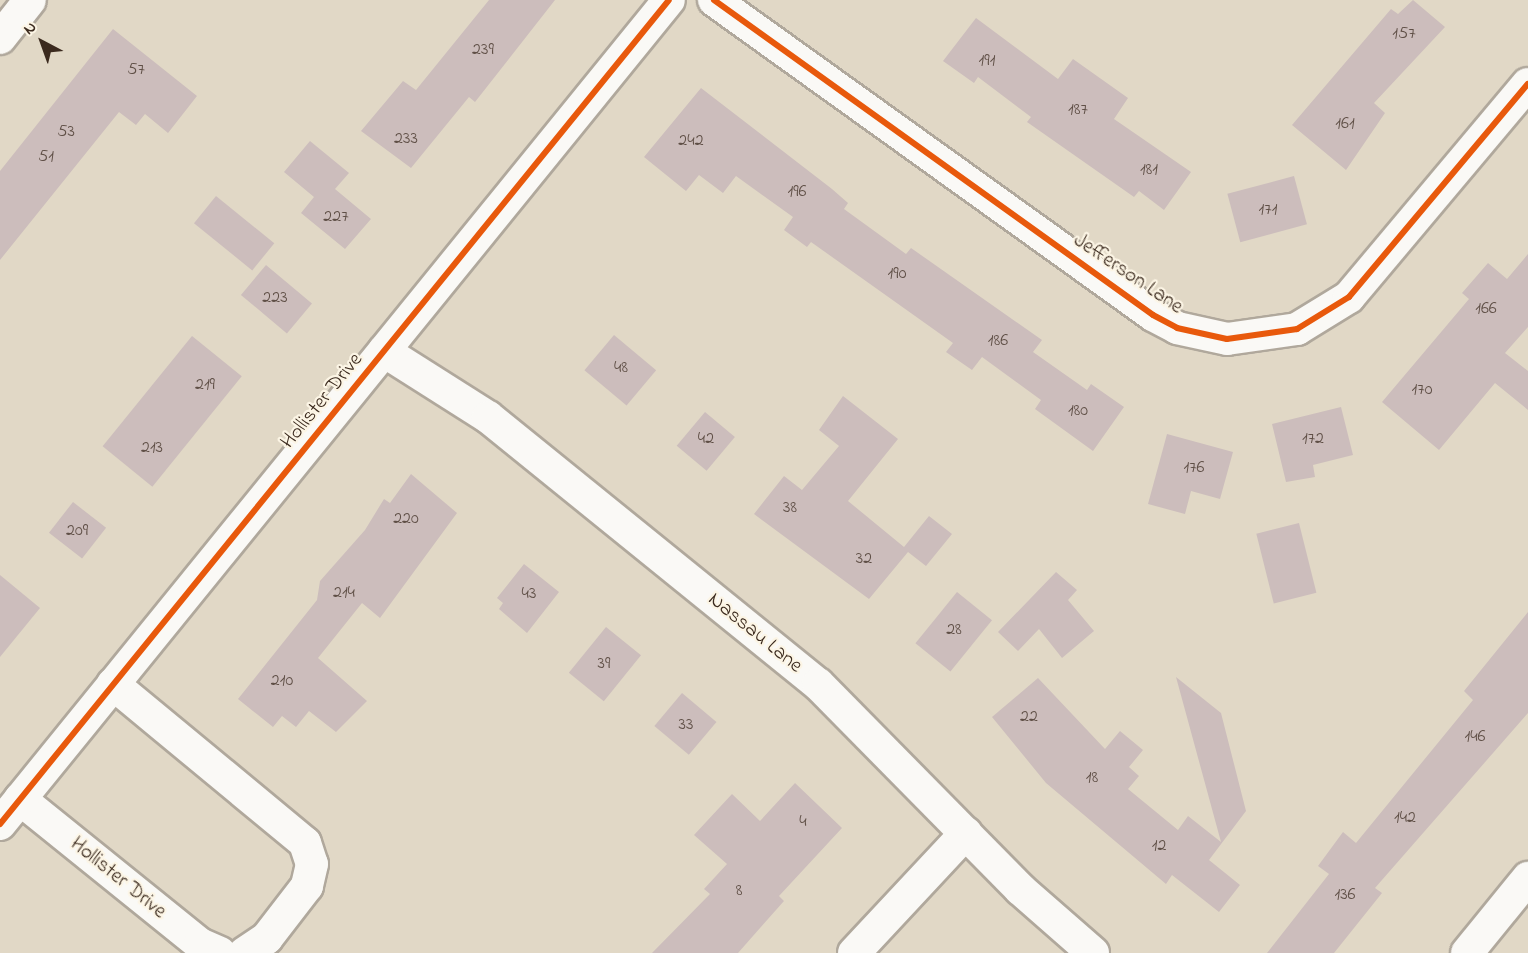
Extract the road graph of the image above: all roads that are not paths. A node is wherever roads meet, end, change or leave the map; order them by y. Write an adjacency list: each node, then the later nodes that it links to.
1 (30, 0): 4 (street)
2 (669, 0): 6 (street, Hollister Drive)
3 (714, 0): 5 (street, Jefferson Lane)
4 (0, 38)
5 (1528, 84)
6 (384, 351): 7 (street, Hollister Drive); 10 (street, Nassau Lane)
7 (113, 684): 8 (street, Hollister Drive); 13 (street)
8 (20, 800): 9 (street, Hollister Drive); 12 (street, Hollister Drive)
9 (0, 824)
10 (966, 833): 14 (street); 15 (street, Nassau Lane)
11 (1528, 878): 16 (street)
12 (220, 953)
13 (245, 953)
14 (854, 953)
15 (1093, 953)
16 (1467, 953)

